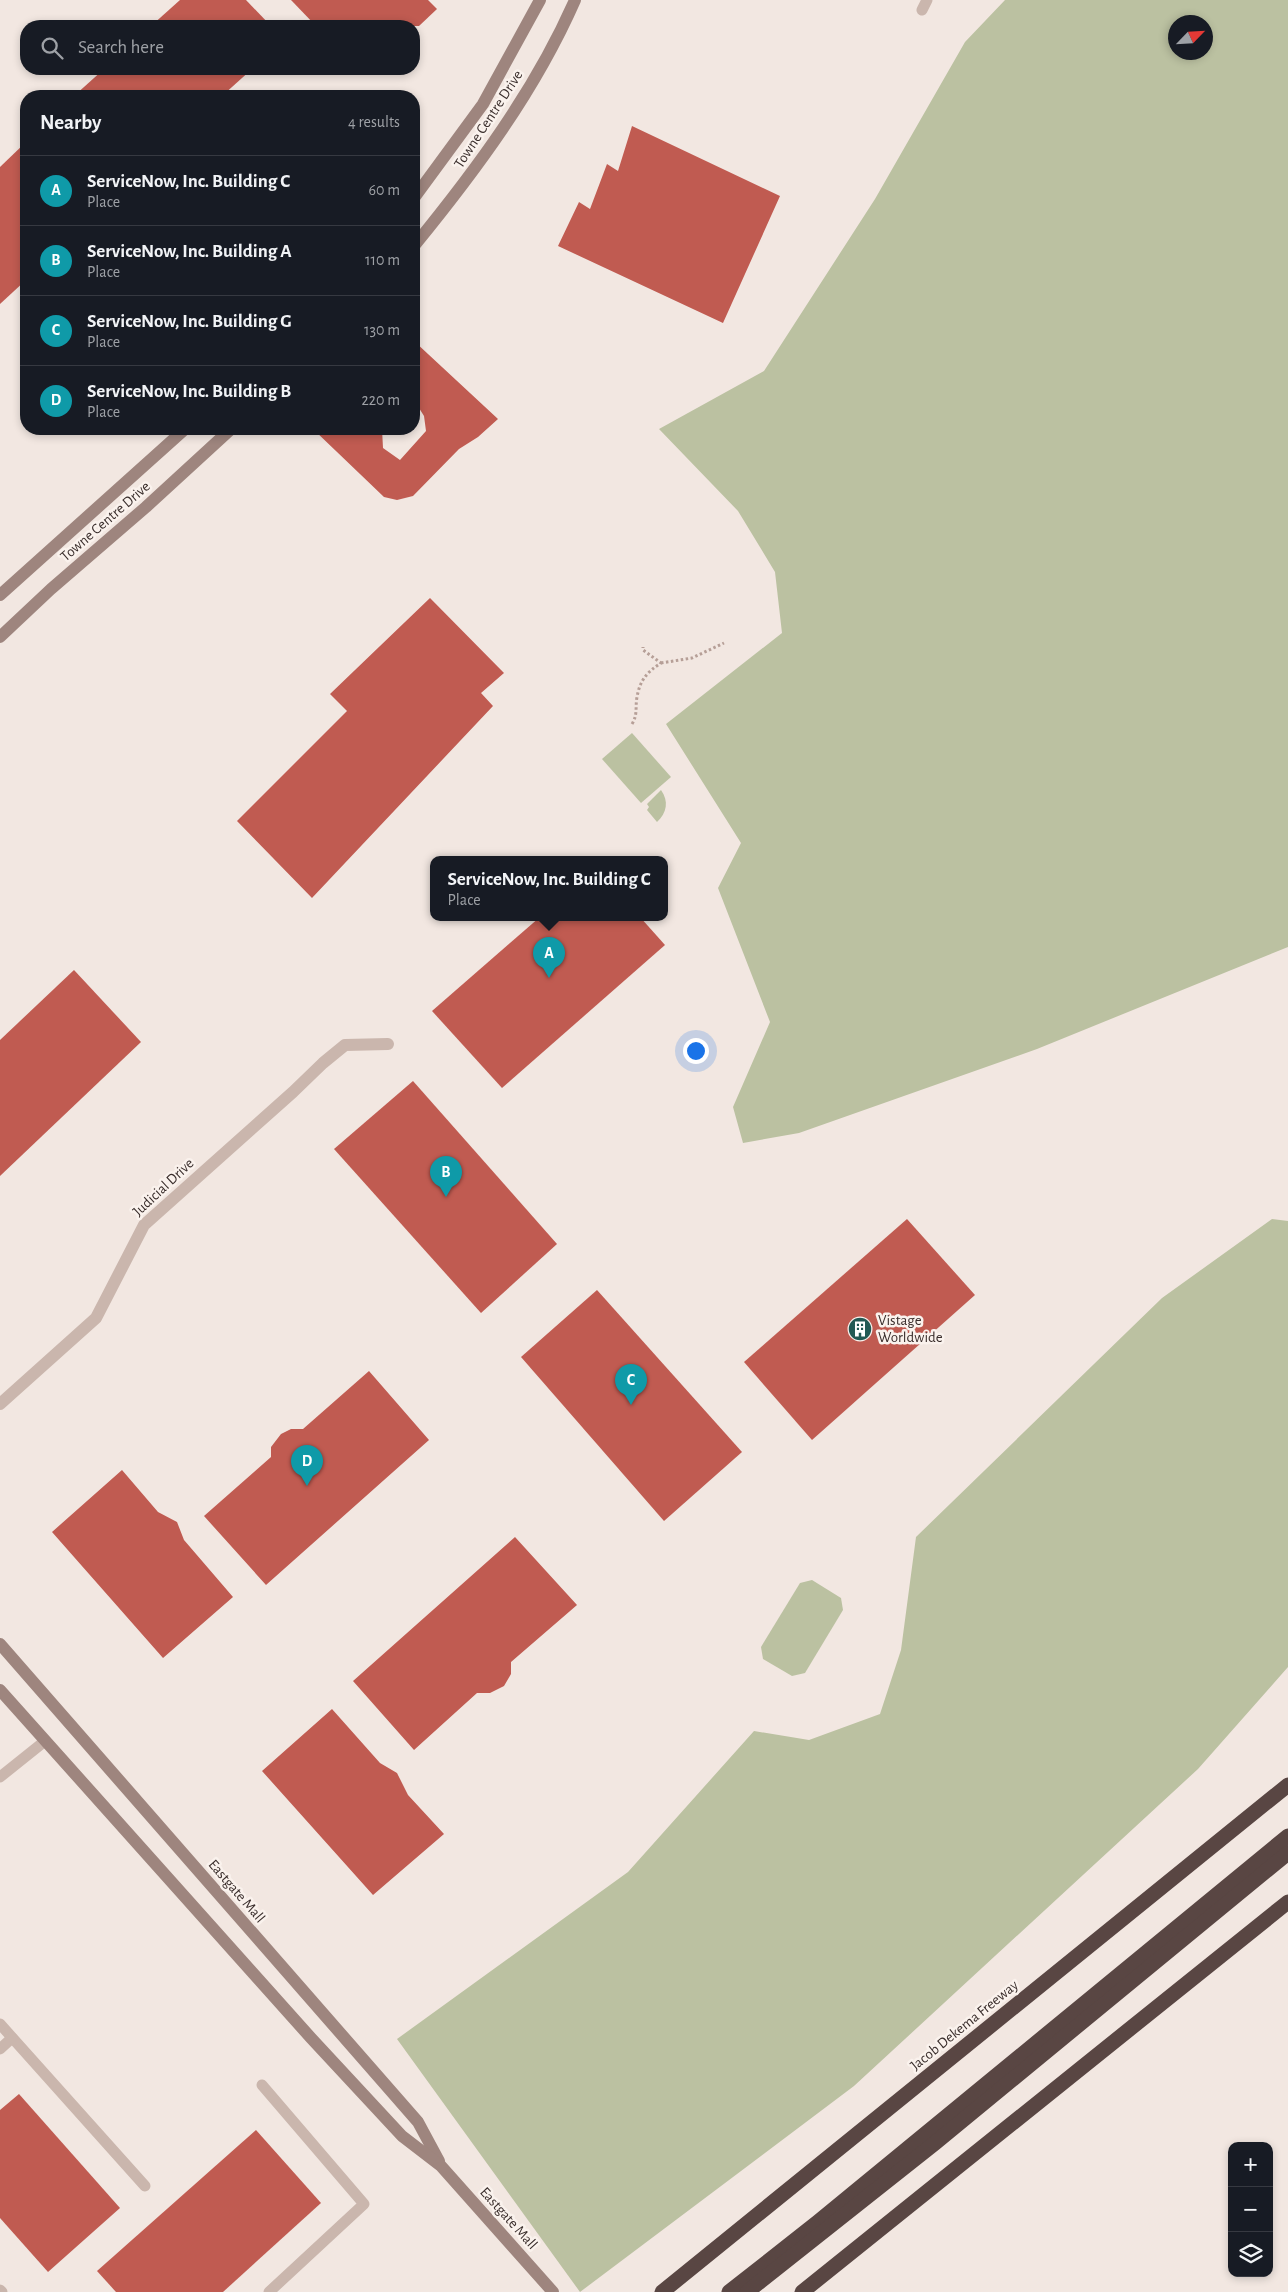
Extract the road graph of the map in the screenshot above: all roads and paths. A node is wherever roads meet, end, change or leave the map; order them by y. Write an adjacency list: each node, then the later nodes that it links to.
1 (540, 0): 3 (main road, Towne Centre Drive)
2 (575, 0): 4 (main road, Towne Centre Drive)
3 (420, 190)
4 (420, 238)
5 (178, 435): 7 (main road, Towne Centre Drive)
6 (224, 435): 8 (main road, Towne Centre Drive)
7 (0, 595)
8 (0, 638)
9 (724, 643): 11 (path)
10 (643, 647): 11 (path)
11 (661, 663): 12 (path)
12 (632, 724)
13 (388, 1044): 14 (street, Judicial Drive)
14 (0, 1404)
15 (0, 1644): 27 (main road, Eastgate Mall)
16 (0, 1690): 17 (main road, Eastgate Mall)
17 (45, 1741): 18 (lane); 27 (main road, Eastgate Mall)
18 (0, 1777)
19 (1288, 1785): 31 (highway, Jacob Dekema Freeway)
20 (1288, 1836): 32 (highway)
21 (1288, 1853): 33 (highway)
22 (1288, 1902): 34 (highway)
23 (0, 2024): 24 (lane)
24 (12, 2038): 25 (lane); 28 (lane)
25 (0, 2049)
26 (262, 2085): 29 (lane)
27 (441, 2166): 30 (main road, Eastgate Mall)
28 (145, 2186)
29 (269, 2292)
30 (553, 2292)
31 (662, 2292)
32 (729, 2292)
33 (747, 2292)
34 (802, 2292)

